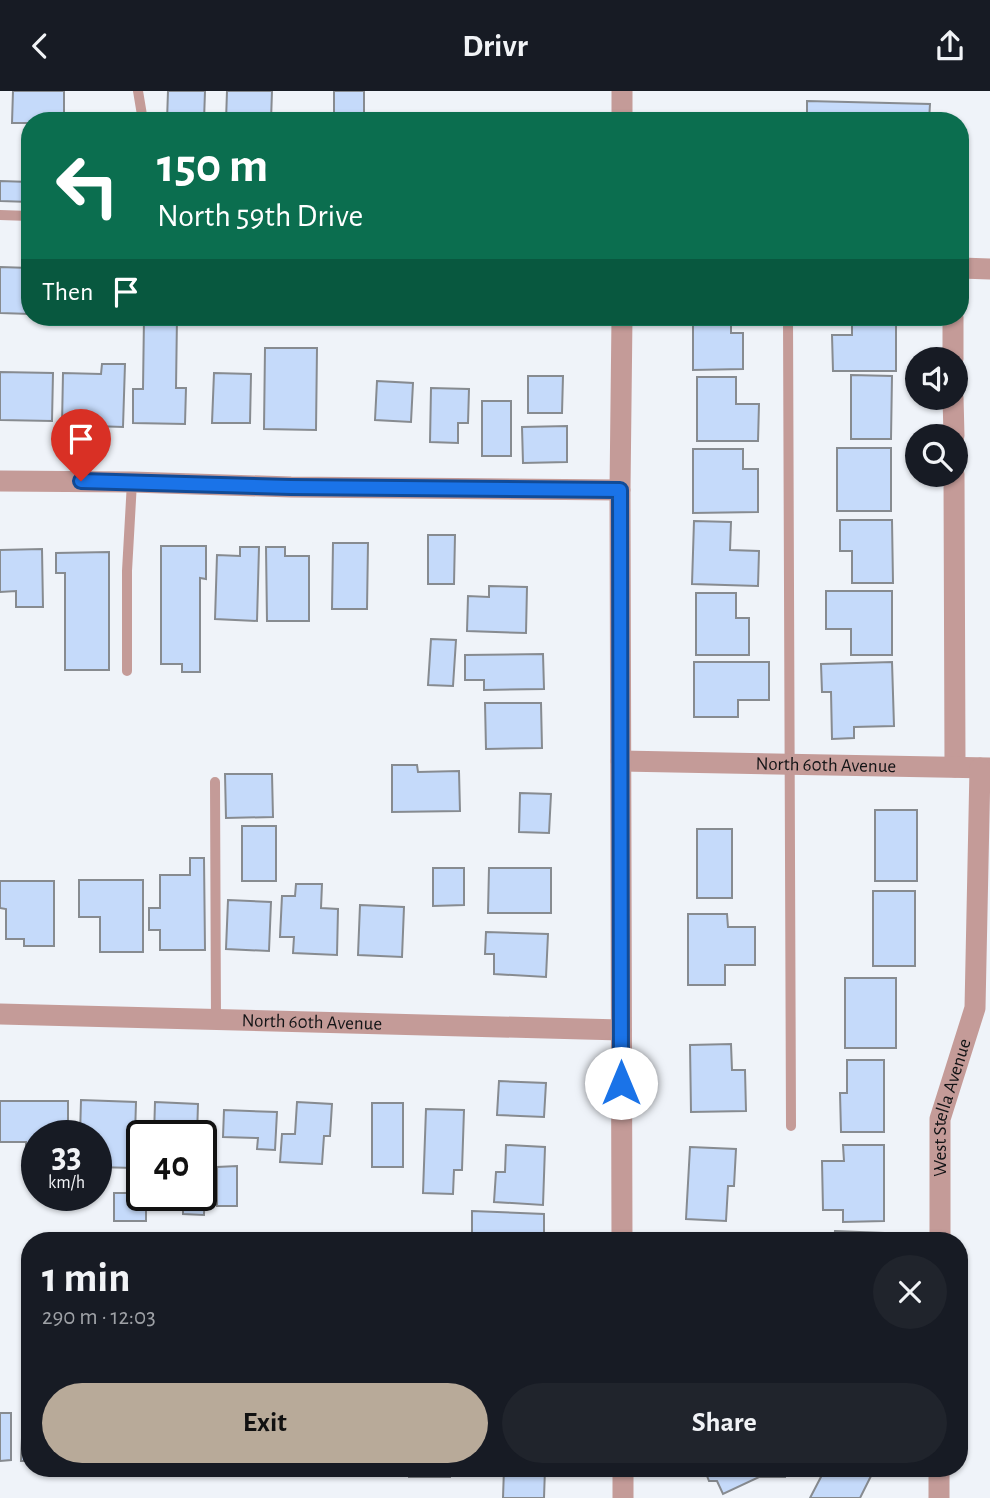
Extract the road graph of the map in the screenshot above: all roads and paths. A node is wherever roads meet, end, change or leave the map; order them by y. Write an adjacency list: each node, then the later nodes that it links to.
1 (138, 91): 3 (lane)
2 (622, 91): 4 (street)
3 (142, 112)
4 (622, 112)
5 (0, 215): 6 (lane)
6 (21, 216)
7 (969, 268): 8 (street)
8 (990, 269)
9 (622, 326): 16 (street)
10 (788, 326): 19 (lane)
11 (953, 326): 12 (street)
12 (953, 347)
13 (0, 481): 14 (street)
14 (132, 482): 16 (street); 17 (lane)
15 (954, 487): 20 (street)
16 (620, 490): 18 (street)
17 (127, 671)
18 (621, 761): 19 (street, North 60th Avenue); 25 (street)
19 (790, 764): 20 (street, North 60th Avenue); 26 (lane)
20 (955, 767): 21 (street, North 60th Avenue)
21 (985, 768): 28 (street, West Stella Avenue)
22 (215, 782): 24 (lane)
23 (0, 1014): 24 (street, North 60th Avenue)
24 (216, 1020): 25 (street, North 60th Avenue)
25 (621, 1030): 27 (street)
26 (791, 1126)
27 (622, 1232)
28 (940, 1232)
29 (623, 1477): 31 (street)
30 (939, 1477): 32 (street)
31 (623, 1498)
32 (939, 1498)

